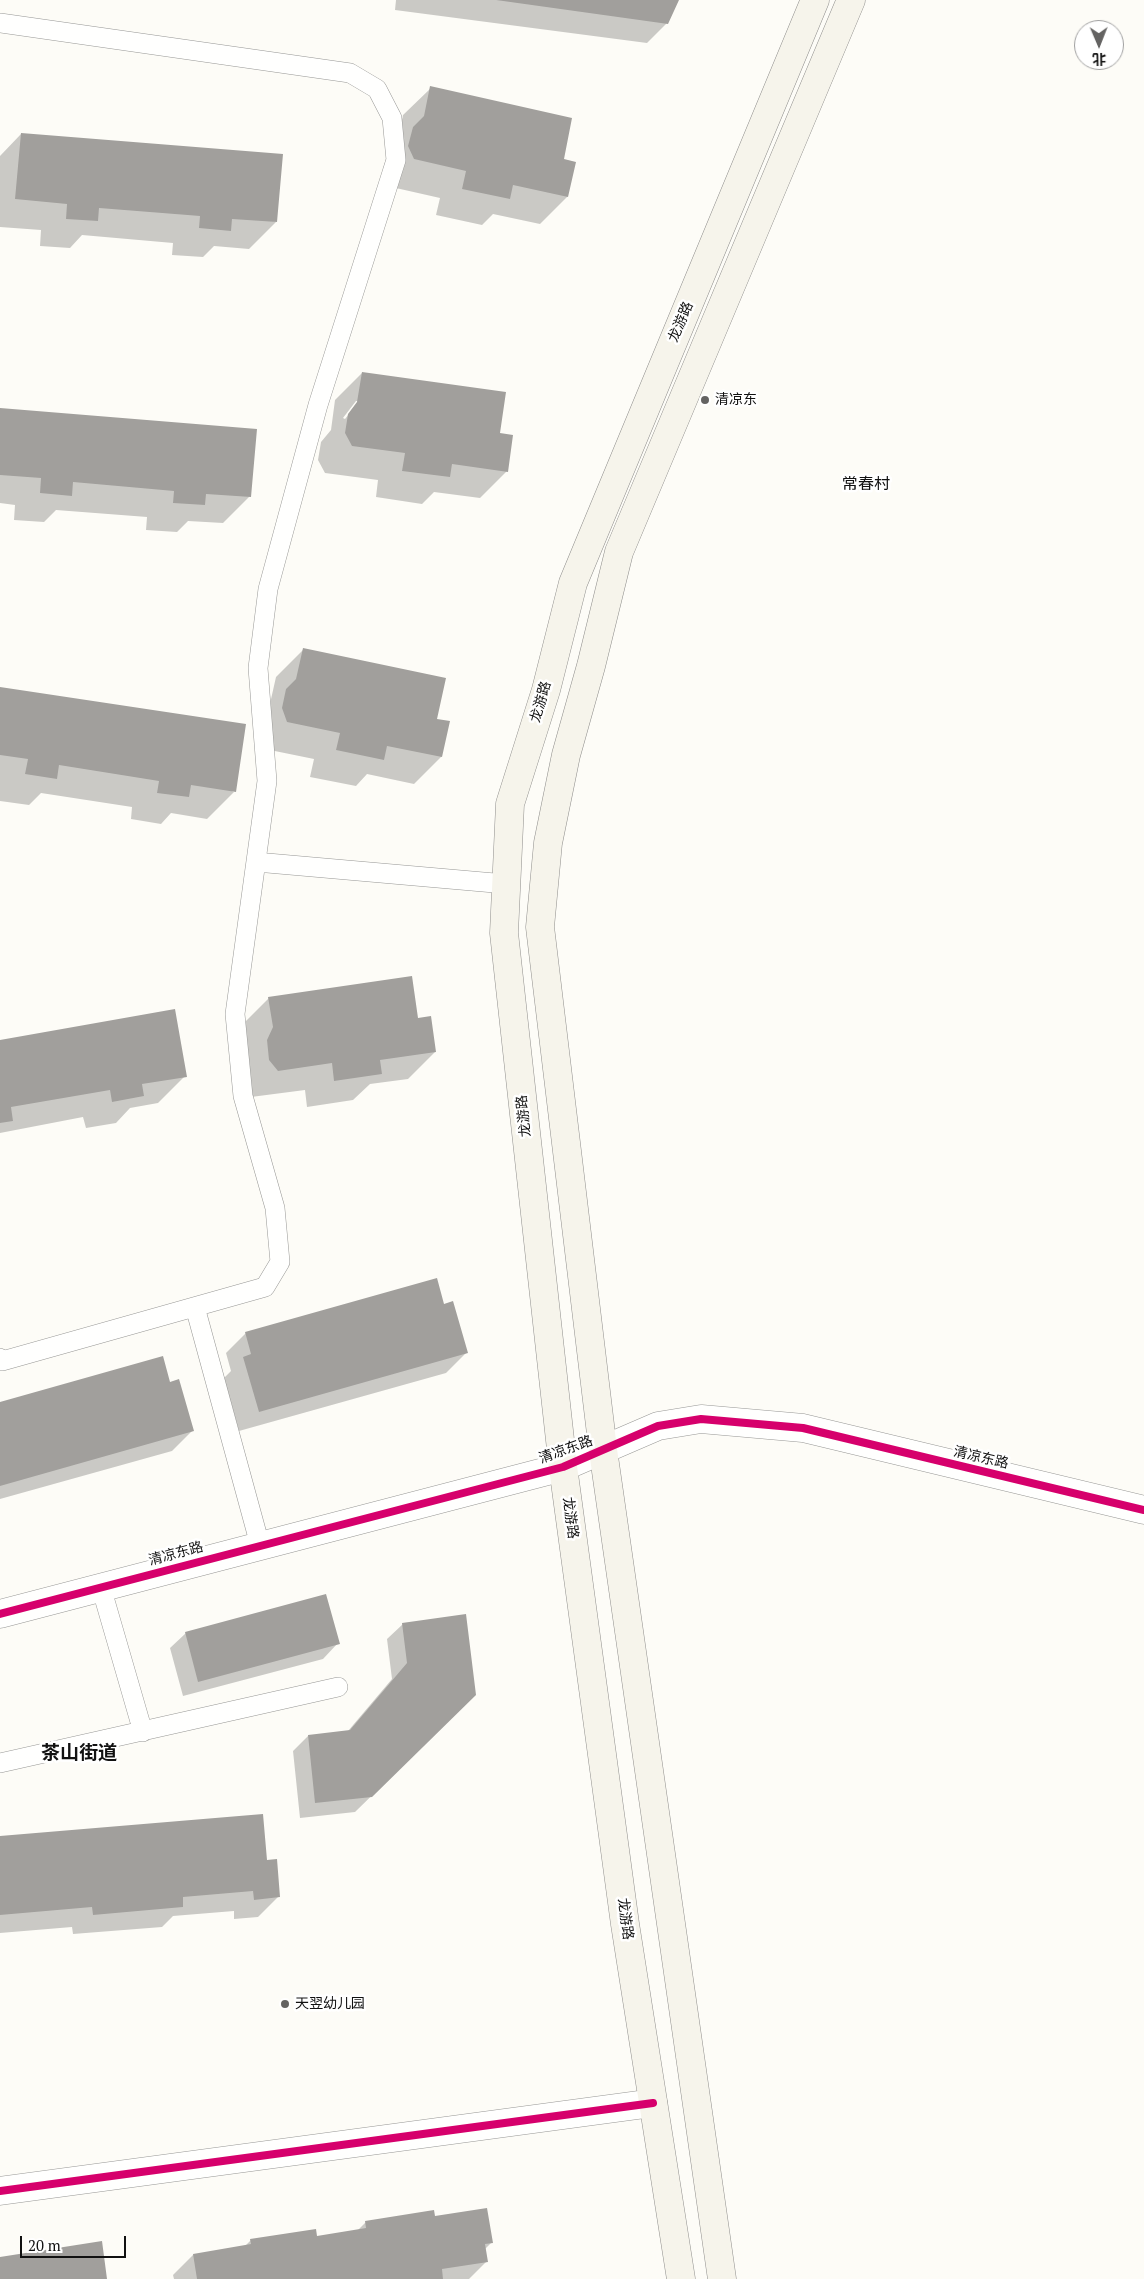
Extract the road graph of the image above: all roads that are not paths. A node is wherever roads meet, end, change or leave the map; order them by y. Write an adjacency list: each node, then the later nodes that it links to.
1 (815, 0): 5 (main road, 龙游路)
2 (851, 0): 8 (main road)
3 (0, 23): 4 (lane)
4 (256, 862): 5 (lane); 6 (lane)
5 (506, 884): 9 (main road, 龙游路)
6 (195, 1307): 7 (lane); 11 (lane)
7 (0, 1358)
8 (603, 1450): 9 (street, 清凉东路); 10 (street, 清凉东路); 20 (main road)
9 (563, 1467): 11 (street, 清凉东路); 17 (main road, 龙游路)
10 (1144, 1510)
11 (260, 1545): 12 (street, 清凉东路)
12 (101, 1587): 13 (street, 清凉东路); 15 (lane)
13 (0, 1614)
14 (338, 1687): 15 (lane)
15 (143, 1732): 16 (lane)
16 (0, 1763)
17 (654, 2103): 18 (street); 19 (main road, 龙游路)
18 (0, 2191)
19 (681, 2279)
20 (722, 2279)

